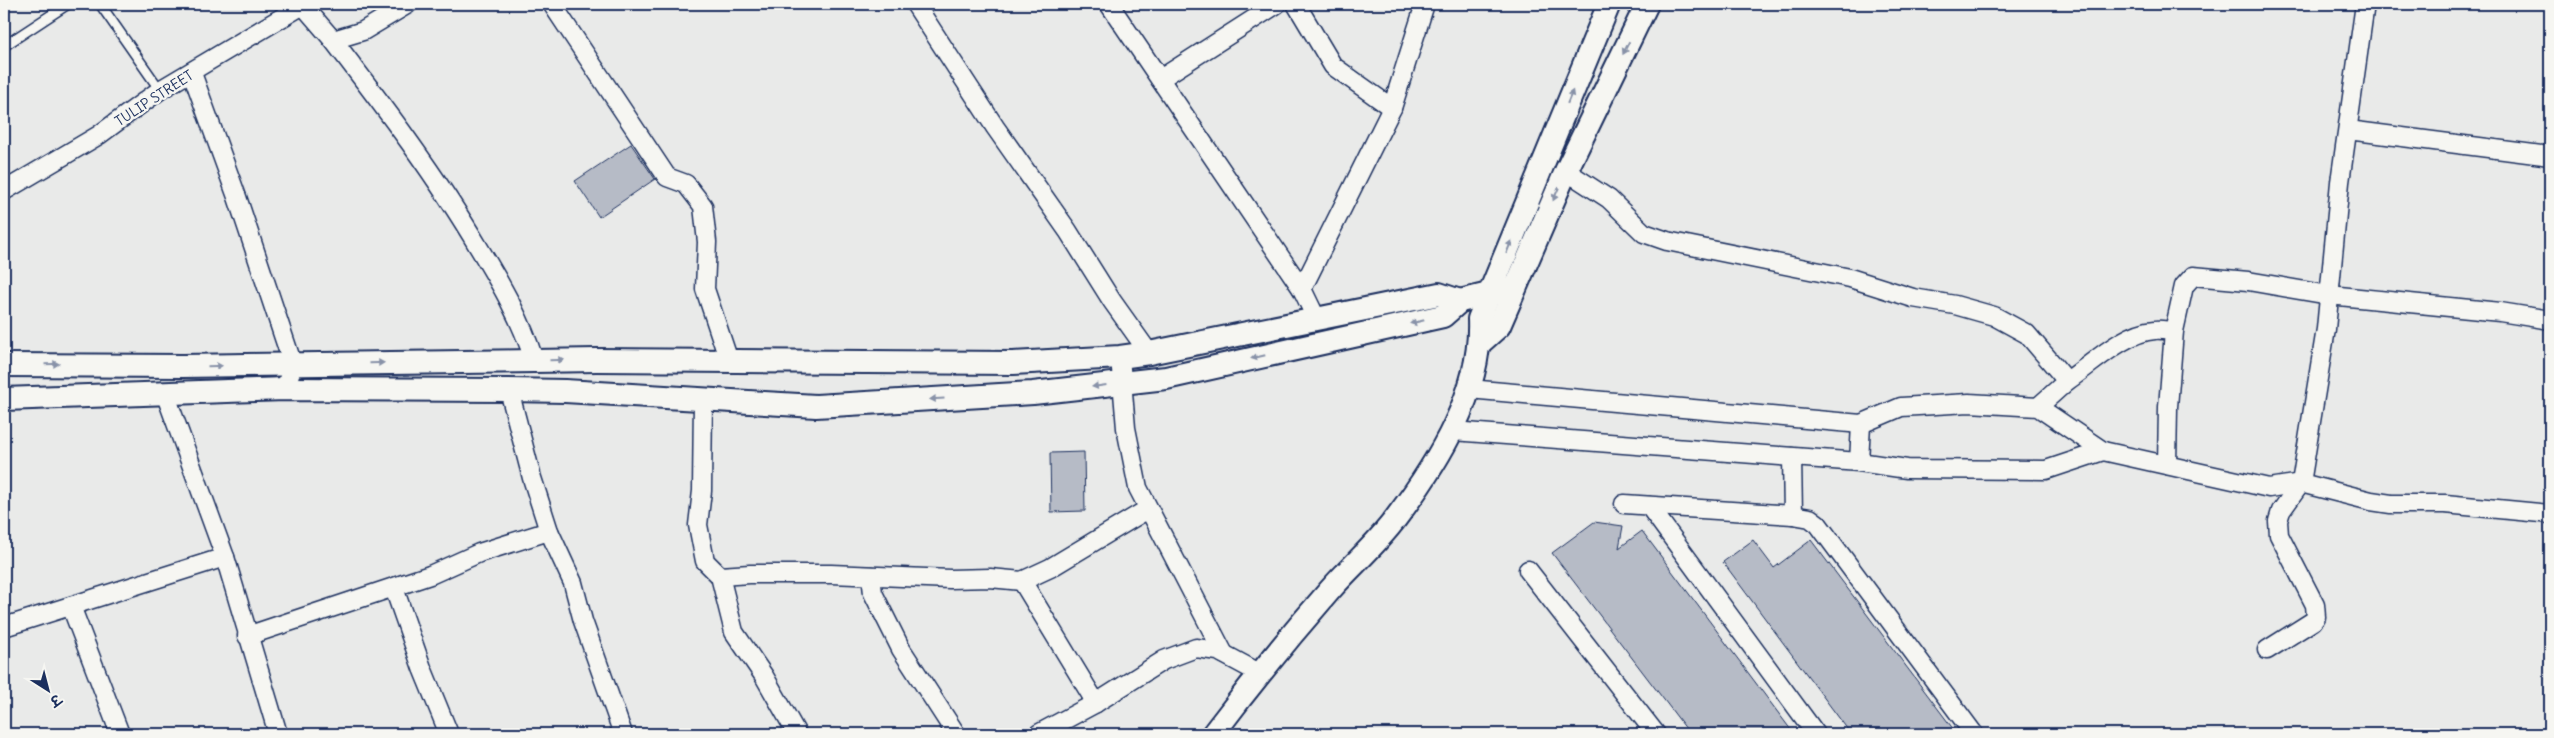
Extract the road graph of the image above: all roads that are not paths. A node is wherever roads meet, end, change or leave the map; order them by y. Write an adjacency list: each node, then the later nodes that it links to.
1 (68, 4): 15 (lane)
2 (100, 4): 18 (lane)
3 (303, 4): 14 (street); 16 (street, TULIP STREET)
4 (408, 4): 14 (street)
5 (552, 4): 36 (street)
6 (915, 4): 33 (street)
7 (1109, 4): 17 (street)
8 (1277, 4): 17 (street)
9 (1296, 4): 19 (street)
10 (1425, 4): 19 (street)
11 (1608, 4): 26 (street, one-way to 11)
12 (1647, 4): 22 (street, one-way to 22)
13 (2365, 4): 20 (street)
14 (334, 40): 35 (street)
15 (4, 46)
16 (192, 73): 18 (street, TULIP STREET); 38 (street)
17 (1160, 79): 25 (street)
18 (160, 90): 23 (street, TULIP STREET)
19 (1392, 108): 25 (street)
20 (2348, 130): 21 (street); 27 (street)
21 (2550, 156)
22 (1566, 171): 24 (street, one-way to 24); 39 (street)
23 (4, 190)
24 (1514, 288): 26 (street); 32 (street)
25 (1302, 290): 29 (street)
26 (1490, 292): 28 (street); 32 (street)
27 (2329, 295): 30 (street); 31 (street); 54 (street)
28 (1460, 301): 29 (street); 40 (street, one-way to 40)
29 (1317, 320): 33 (street)
30 (2550, 320)
31 (2174, 331): 39 (street); 53 (street)
32 (1480, 343): 42 (street)
33 (1149, 353): 34 (street)
34 (1120, 357): 36 (street); 40 (street)
35 (534, 360): 36 (street, one-way to 36); 38 (street, one-way to 35)
36 (729, 361)
37 (4, 365): 38 (street, one-way to 38)
38 (293, 365): 41 (street)
39 (2067, 381): 47 (street)
40 (1123, 383): 46 (street, one-way to 46); 57 (street)
41 (285, 389): 43 (street); 44 (street)
42 (1469, 389): 48 (street); 49 (street)
43 (509, 390): 46 (street); 60 (street)
44 (165, 393): 45 (street); 61 (street)
45 (4, 398)
46 (702, 398): 63 (street)
47 (2038, 407): 48 (street); 50 (street)
48 (1861, 424): 52 (street)
49 (1453, 431): 51 (street); 72 (street)
50 (2103, 451): 52 (street); 53 (street)
51 (1792, 457): 52 (street); 59 (street)
52 (1859, 462)
53 (2167, 465): 54 (street)
54 (2301, 483): 58 (street); 70 (street)
55 (1624, 504): 56 (street)
56 (1649, 506): 59 (street); 83 (street)
57 (1148, 509): 65 (street); 71 (street)
58 (2550, 514)
59 (1793, 515): 84 (street)
60 (549, 530): 66 (street); 77 (street)
61 (224, 558): 67 (street); 69 (street)
62 (1528, 570): 82 (street)
63 (720, 576): 64 (street); 78 (street)
64 (871, 576): 65 (street); 79 (street)
65 (1022, 581): 73 (street)
66 (394, 588): 69 (street); 74 (street)
67 (71, 606): 68 (street); 75 (street)
68 (4, 627)
69 (247, 636): 76 (street)
70 (2267, 650)
71 (1224, 654): 72 (street); 73 (street)
72 (1259, 673): 81 (street)
73 (1096, 703): 80 (street)
74 (447, 733)
75 (120, 734)
76 (278, 734)
77 (623, 734)
78 (797, 734)
79 (956, 734)
80 (1038, 734)
81 (1213, 734)
82 (1656, 734)
83 (1816, 734)
84 (1974, 734)

